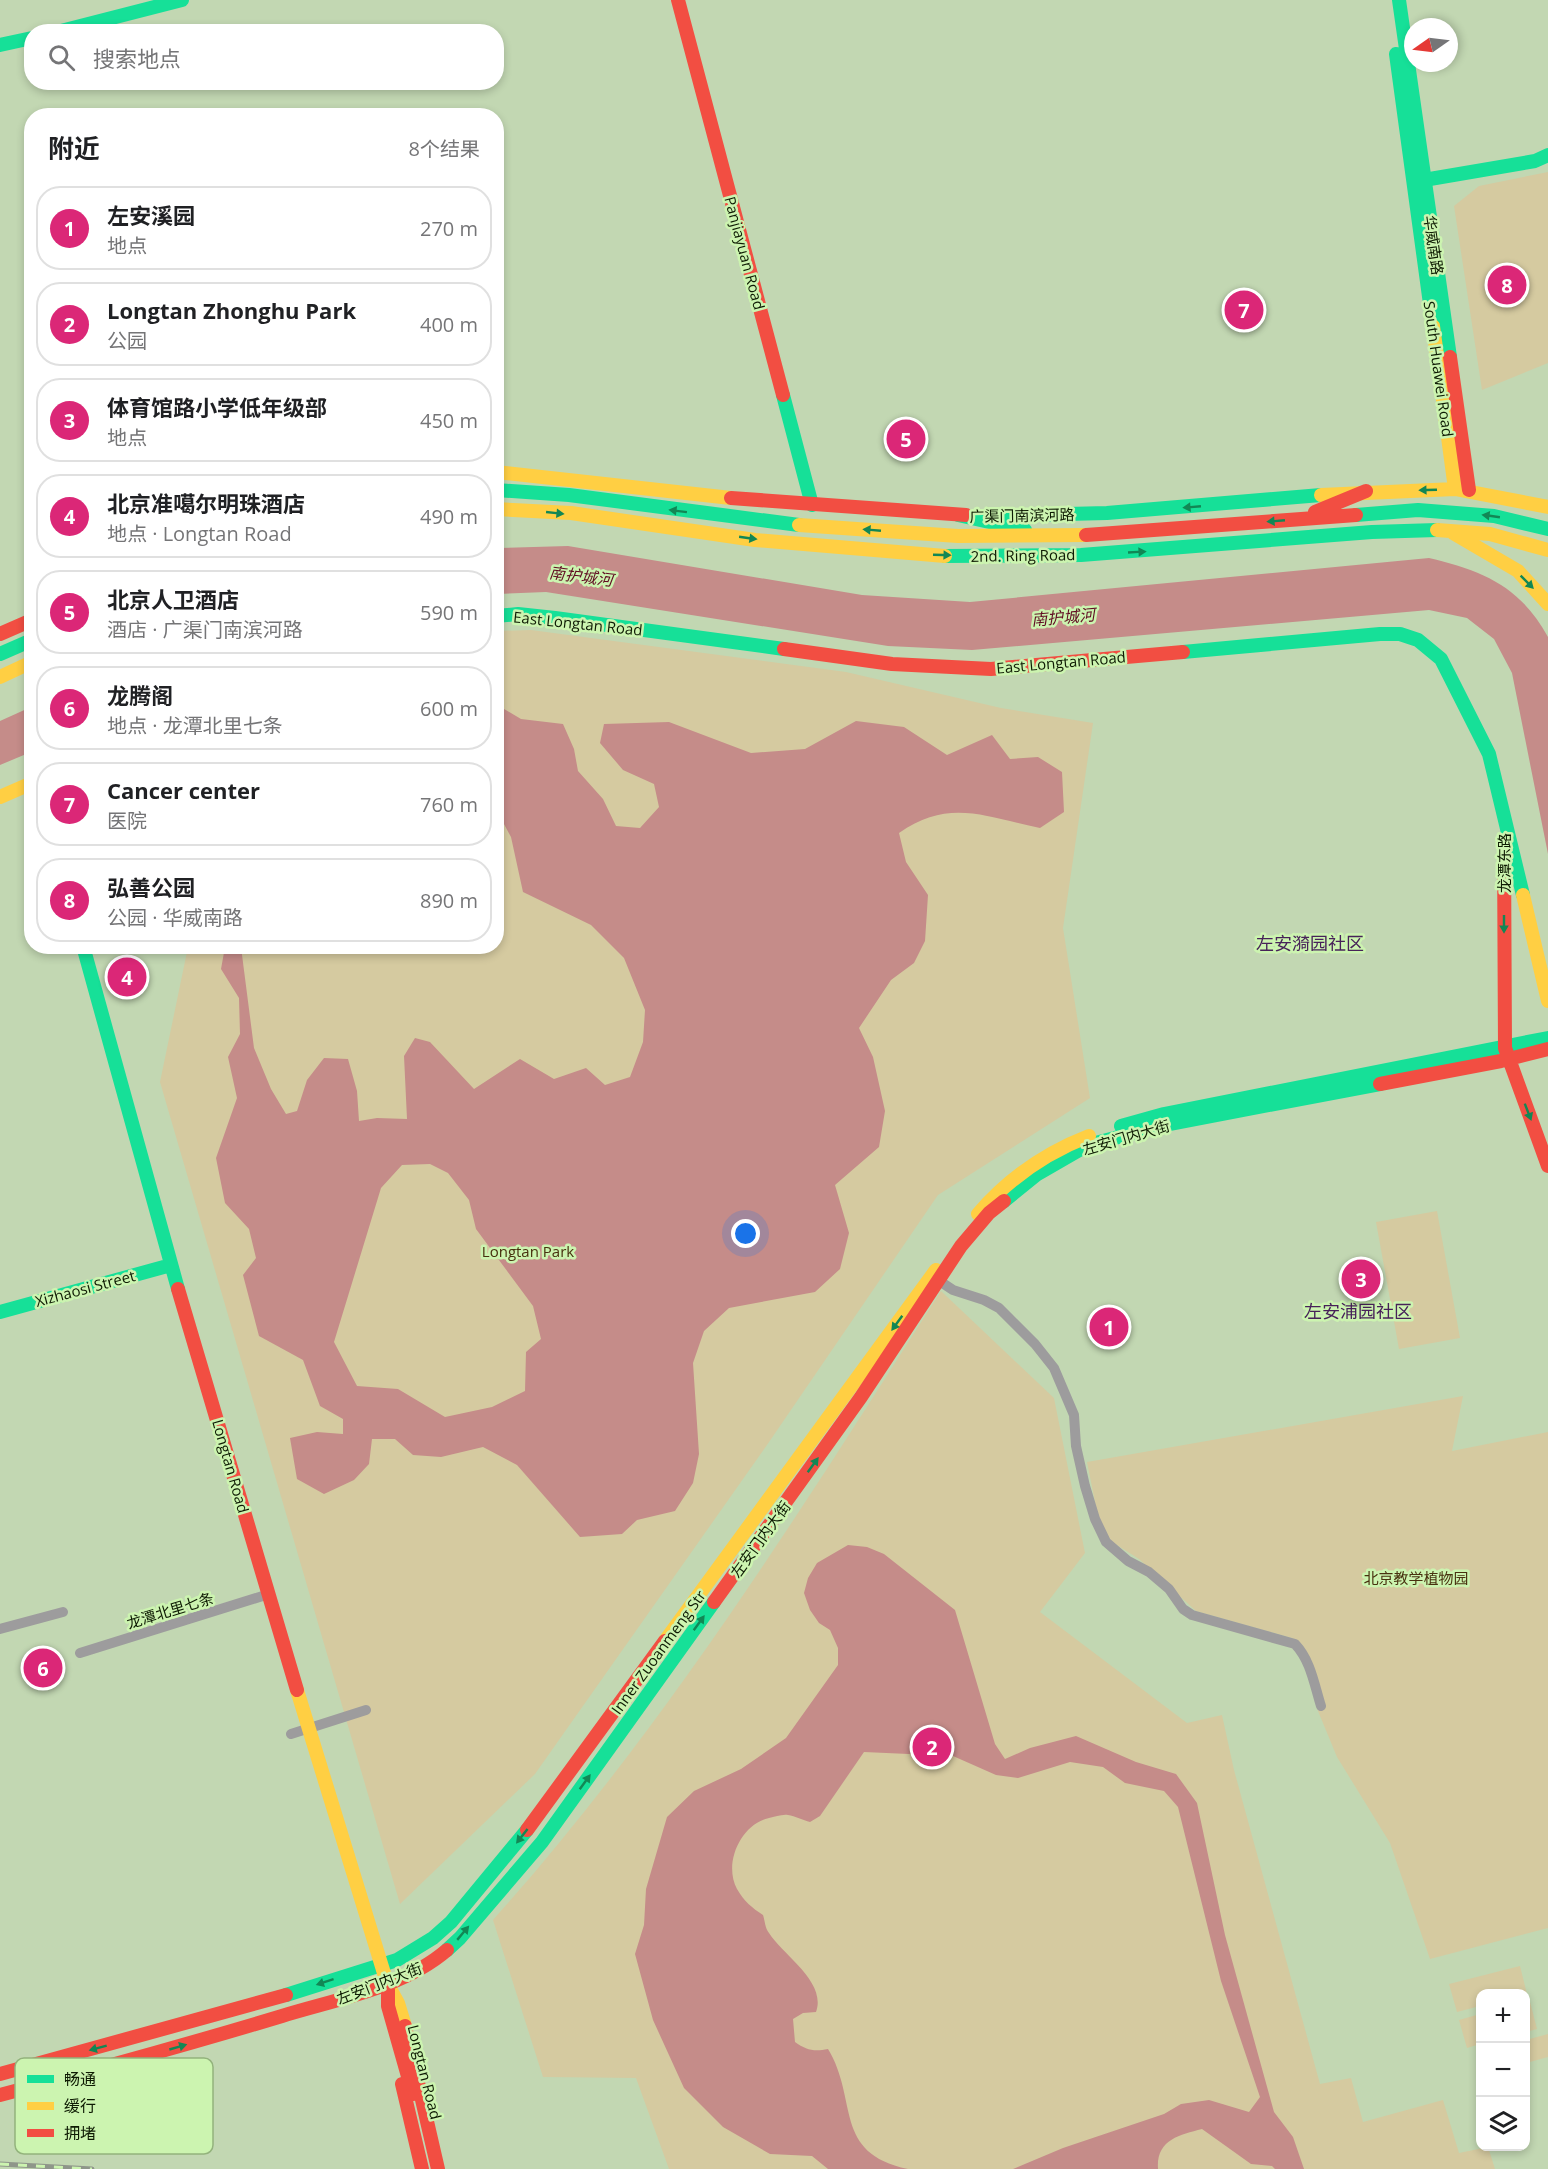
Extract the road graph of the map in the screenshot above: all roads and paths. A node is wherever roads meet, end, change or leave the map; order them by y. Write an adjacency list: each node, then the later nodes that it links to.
1 (182, 0): 5 (main road)
2 (678, 0): 14 (main road, Panjiayuan Road)
3 (1389, 0): 11 (main road, South Huawei Road)
4 (1399, 0): 9 (main road, 华威南路)
5 (88, 24)
6 (24, 40): 7 (main road)
7 (0, 45)
8 (1548, 155): 9 (main road)
9 (1424, 180): 11 (main road, 华威南路)
10 (504, 473): 14 (main road, 广渠门南滨河路)
11 (1462, 490): 13 (main road, 广渠门南滨河路, one-way to 13); 15 (main road, 广渠门南滨河路)
12 (504, 491): 21 (main road, 2nd. Ring Road, one-way to 12)
13 (1366, 491): 17 (main road, 广渠门南滨河路, one-way to 17); 18 (main road)
14 (812, 505): 17 (main road, 广渠门南滨河路)
15 (1548, 507)
16 (504, 510): 19 (main road, 2nd. Ring Road, one-way to 19)
17 (958, 515): 21 (main road)
18 (1299, 519): 20 (main road, 2nd. Ring Road, one-way to 18); 21 (main road, 2nd. Ring Road, one-way to 21)
19 (1443, 528): 22 (main road, 2nd. Ring Road); 23 (main road, one-way to 23)
20 (1548, 529)
21 (1053, 537)
22 (1548, 550)
23 (1548, 604)
24 (504, 615): 33 (main road, East Longtan Road)
25 (24, 624): 26 (main road)
26 (0, 634)
27 (24, 644): 28 (main road)
28 (0, 654)
29 (24, 666): 30 (main road)
30 (0, 677)
31 (24, 786): 32 (main road)
32 (0, 797)
33 (1504, 824): 35 (main road, 龙潭东路); 38 (main road, 龙潭东路, one-way to 38)
34 (85, 954): 40 (main road, Longtan Road)
35 (1548, 1001)
36 (1548, 1038): 38 (main road, 左安门内大街)
37 (1548, 1049): 38 (main road, 左安门内大街)
38 (1506, 1054): 39 (main road, one-way to 39); 41 (main road, 左安门内大街)
39 (1548, 1166)
40 (171, 1265): 42 (main road, Xizhaosi Street); 43 (main road, Longtan Road)
41 (935, 1278): 47 (street); 51 (main road, 左安门内大街, one-way to 51); 52 (main road, 左安门内大街, one-way to 41)
42 (0, 1311)
43 (269, 1594): 46 (street, 龙潭北里七条); 49 (main road, Longtan Road)
44 (63, 1612): 45 (street)
45 (0, 1629)
46 (80, 1653)
47 (1321, 1706)
48 (366, 1710): 49 (street)
49 (308, 1728): 50 (street); 51 (main road, Longtan Road)
50 (291, 1734)
51 (381, 1964): 52 (main road, Longtan Road); 53 (main road, 左安门内大街, one-way to 53)
52 (387, 1983): 54 (main road, 左安门内大街, one-way to 52); 59 (main road, Longtan Road); 60 (main road, Longtan Road); 61 (main road, Longtan Road); 62 (main road, Longtan Road)
53 (59, 2058)
54 (137, 2058)
55 (15, 2070): 56 (main road, 左安门内大街, one-way to 56)
56 (0, 2074)
57 (15, 2091): 58 (main road, 左安门内大街, one-way to 57)
58 (0, 2095)
59 (422, 2169)
60 (431, 2169)
61 (438, 2169)
62 (446, 2169)

